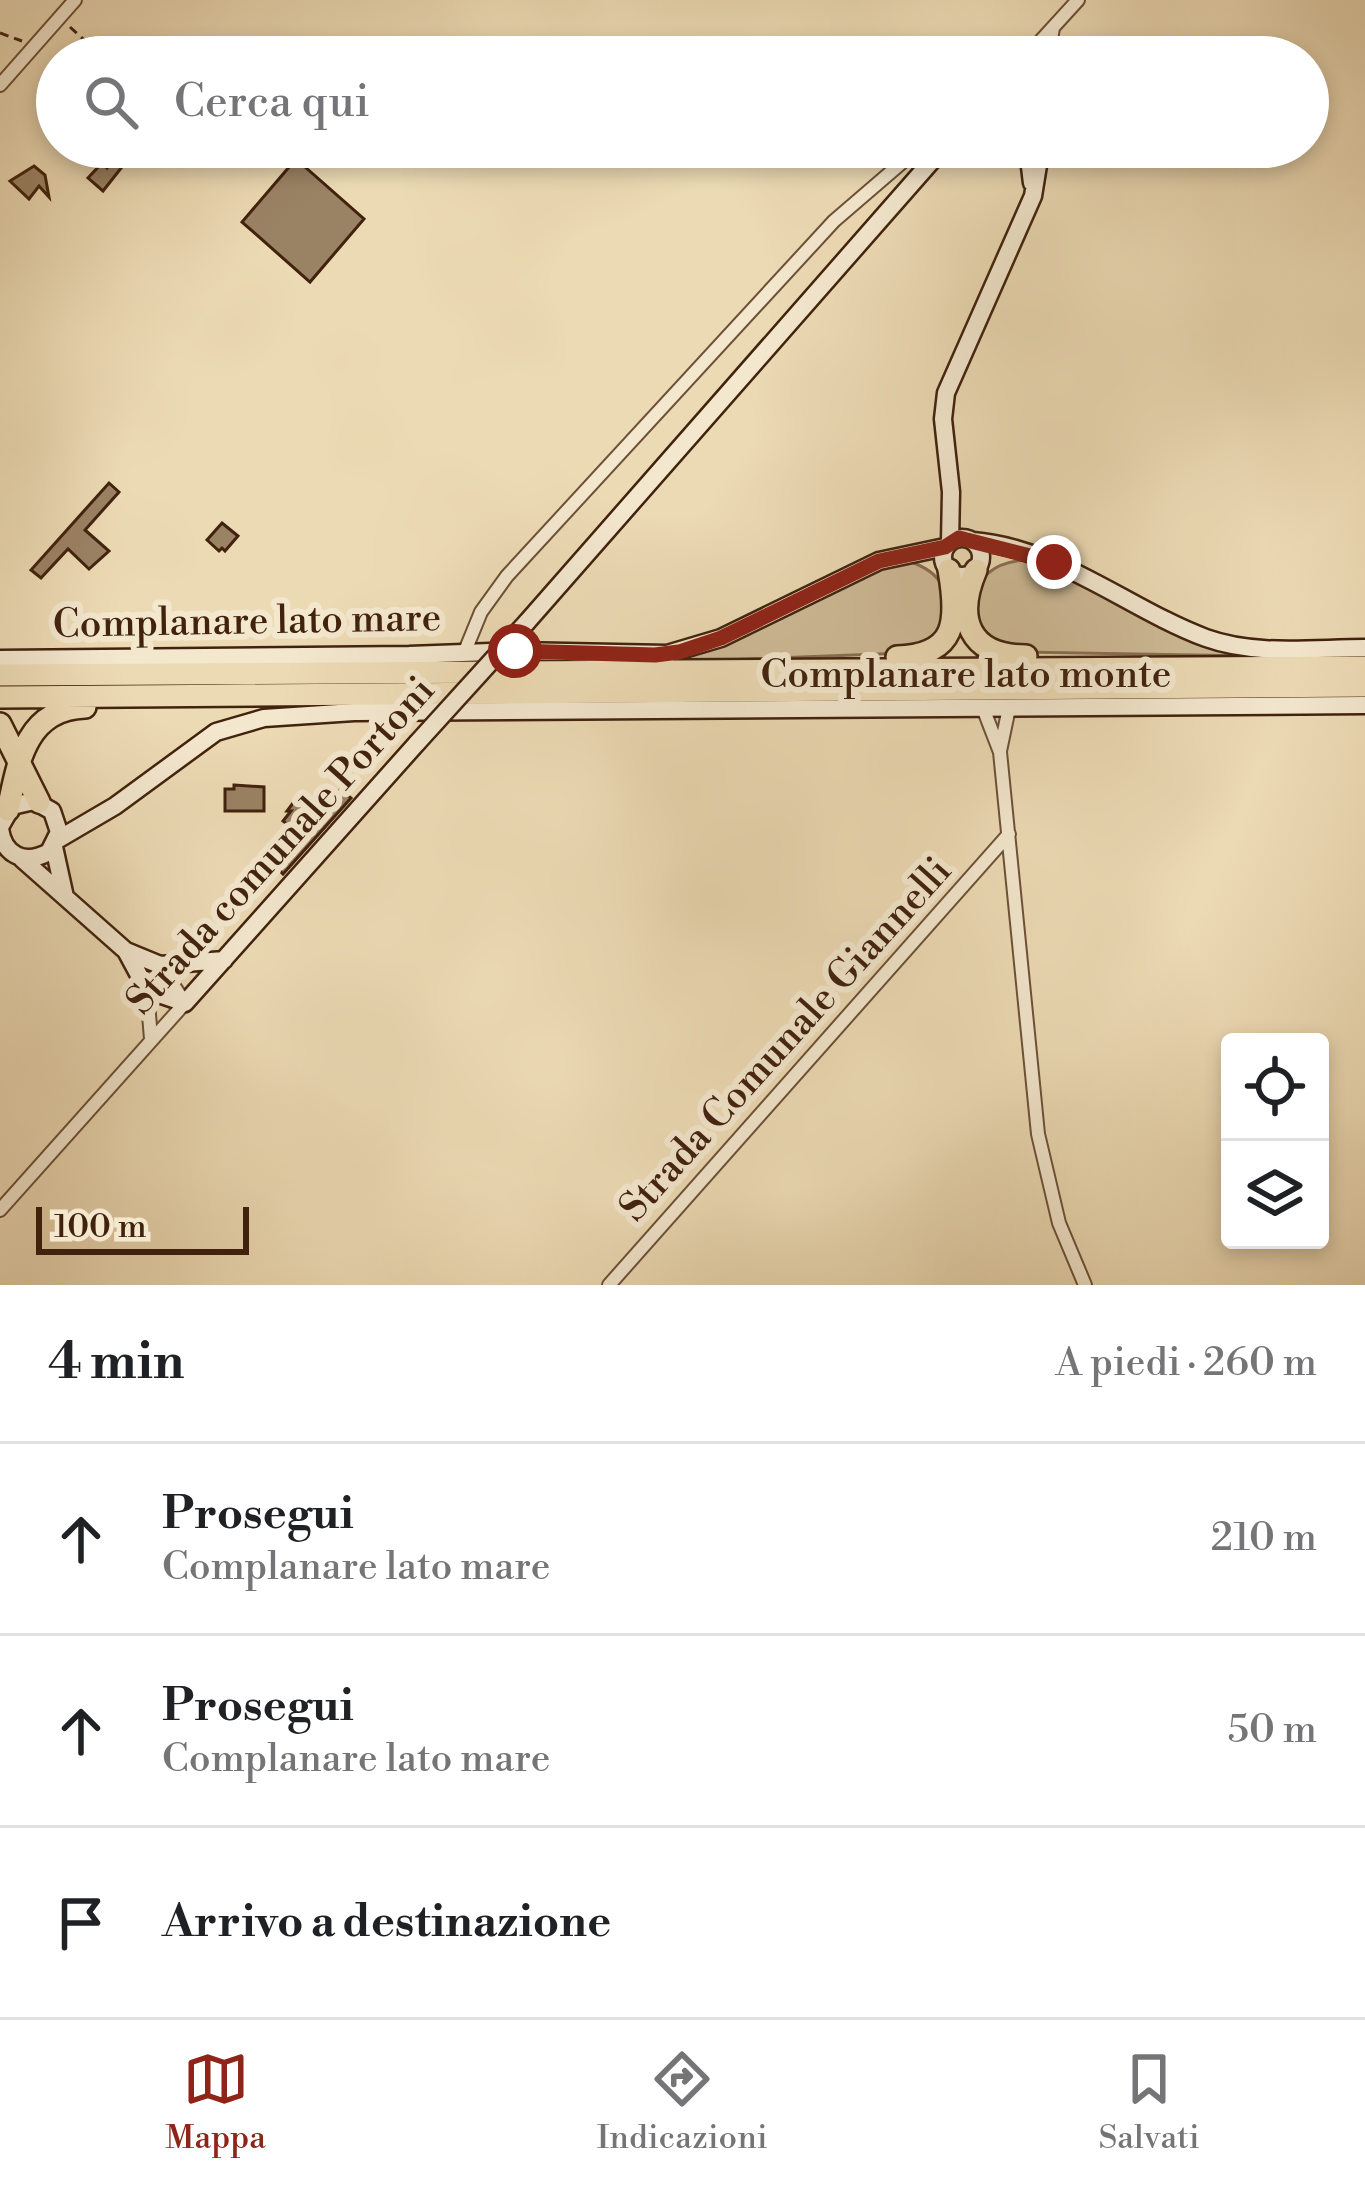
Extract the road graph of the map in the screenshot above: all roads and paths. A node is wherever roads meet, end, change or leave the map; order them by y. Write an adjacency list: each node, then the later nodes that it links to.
1 (75, 0): 3 (street)
2 (1078, 0): 4 (street)
3 (60, 18): 6 (street); 7 (path)
4 (1054, 27): 8 (street); 9 (street)
5 (0, 33): 10 (path)
6 (43, 36)
7 (80, 36)
8 (1046, 36)
9 (1052, 36)
10 (34, 46): 11 (street)
11 (0, 85)
12 (896, 168): 23 (street)
13 (925, 168): 46 (street, Strada comunale Portoni, bridge)
14 (1030, 168): 16 (street)
15 (1038, 168): 16 (street)
16 (1034, 196): 17 (street)
17 (951, 492): 18 (street); 20 (street)
18 (972, 540): 19 (street); 20 (street); 21 (street)
19 (1024, 554): 21 (street); 22 (street)
20 (947, 556): 21 (street); 23 (street, Complanare lato mare); 27 (highway)
21 (977, 567): 26 (highway)
22 (1365, 648)
23 (465, 651): 24 (street, Complanare lato mare)
24 (0, 659)
25 (1365, 667): 26 (highway)
26 (1133, 668): 27 (highway)
27 (782, 671): 28 (highway)
28 (0, 675)
29 (1365, 686): 30 (highway)
30 (218, 695): 31 (highway); 37 (highway)
31 (0, 698)
32 (1365, 705): 34 (street, Complanare lato monte)
33 (982, 708): 34 (street, Complanare lato monte); 36 (street); 39 (street, Complanare lato monte)
34 (1009, 708): 36 (street)
35 (0, 724): 37 (highway)
36 (1000, 752): 41 (street)
37 (19, 759): 38 (highway); 40 (highway)
38 (46, 807): 39 (street); 40 (street); 42 (street)
39 (92, 817): 42 (street, Complanare lato monte)
40 (2, 825): 43 (street)
41 (1009, 834): 52 (street, Strada Comunale Giannelli); 53 (street)
42 (55, 843): 43 (street); 44 (street)
43 (22, 859): 44 (street)
44 (65, 898): 45 (street)
45 (126, 951): 47 (street); 48 (street)
46 (224, 960): 47 (street); 49 (street, Strada comunale Portoni)
47 (160, 964): 49 (street)
48 (147, 990): 49 (street); 50 (street)
49 (185, 1003): 50 (street, Strada comunale Portoni)
50 (152, 1039): 51 (street, Strada comunale Portoni)
51 (0, 1210)
52 (609, 1285)
53 (1085, 1285)

